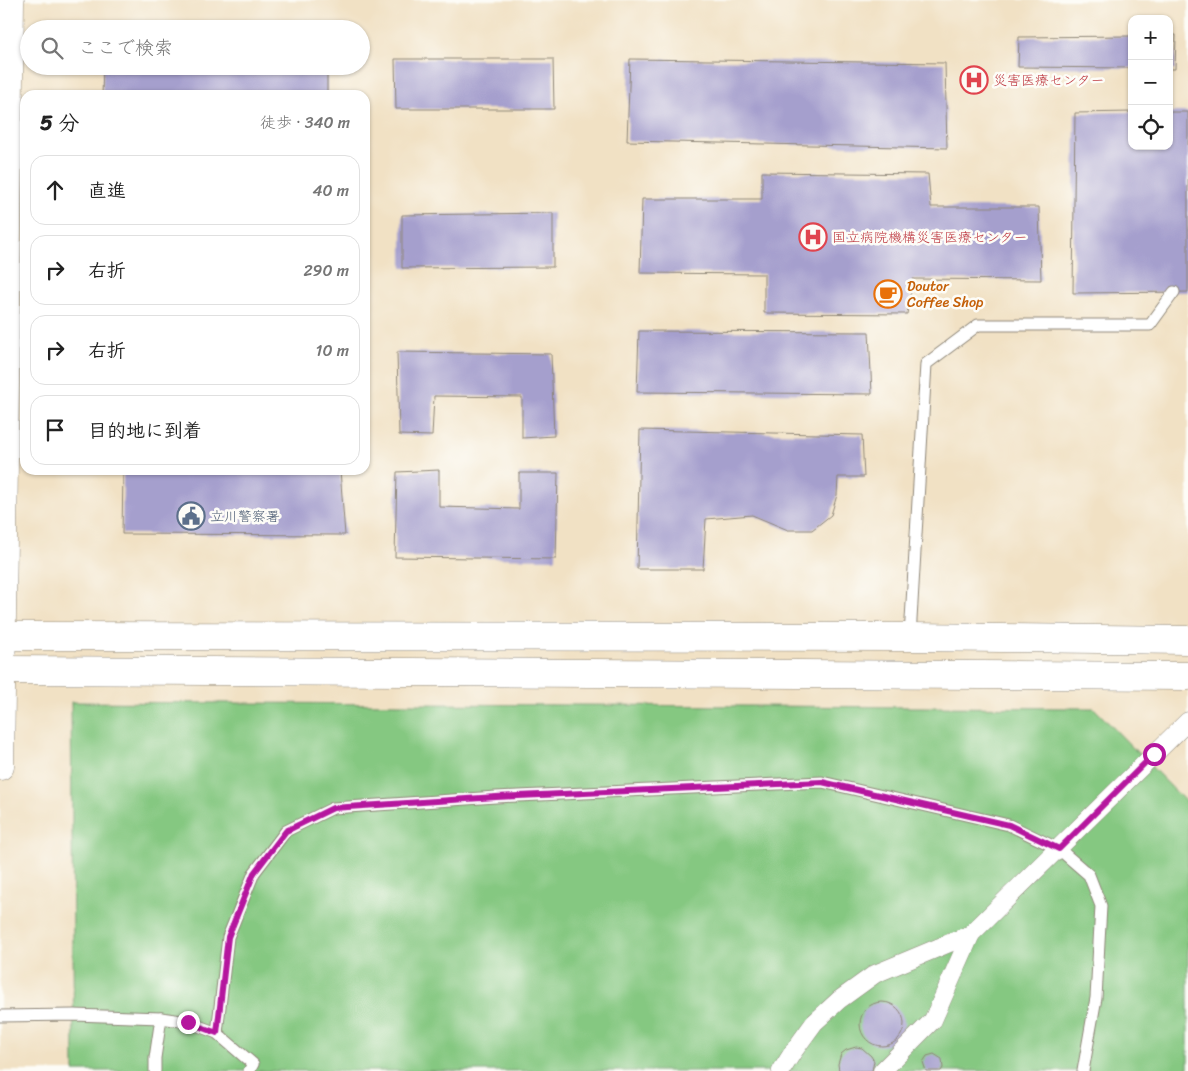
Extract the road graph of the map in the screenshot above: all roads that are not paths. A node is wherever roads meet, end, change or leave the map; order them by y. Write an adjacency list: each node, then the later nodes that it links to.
1 (10, 0): 3 (street)
2 (1174, 292): 4 (lane)
3 (1, 636): 4 (street); 6 (street)
4 (910, 637): 5 (street)
5 (1188, 640)
6 (1, 670): 7 (street); 9 (street)
7 (1188, 676)
8 (1188, 720): 10 (street)
9 (0, 766)
10 (1059, 849): 11 (street); 14 (lane); 19 (lane)
11 (971, 934): 17 (street); 18 (street)
12 (0, 1016): 13 (lane)
13 (162, 1018): 14 (lane); 15 (lane)
14 (217, 1033): 16 (lane)
15 (154, 1071)
16 (249, 1071)
17 (781, 1071)
18 (882, 1071)
19 (1083, 1071)

